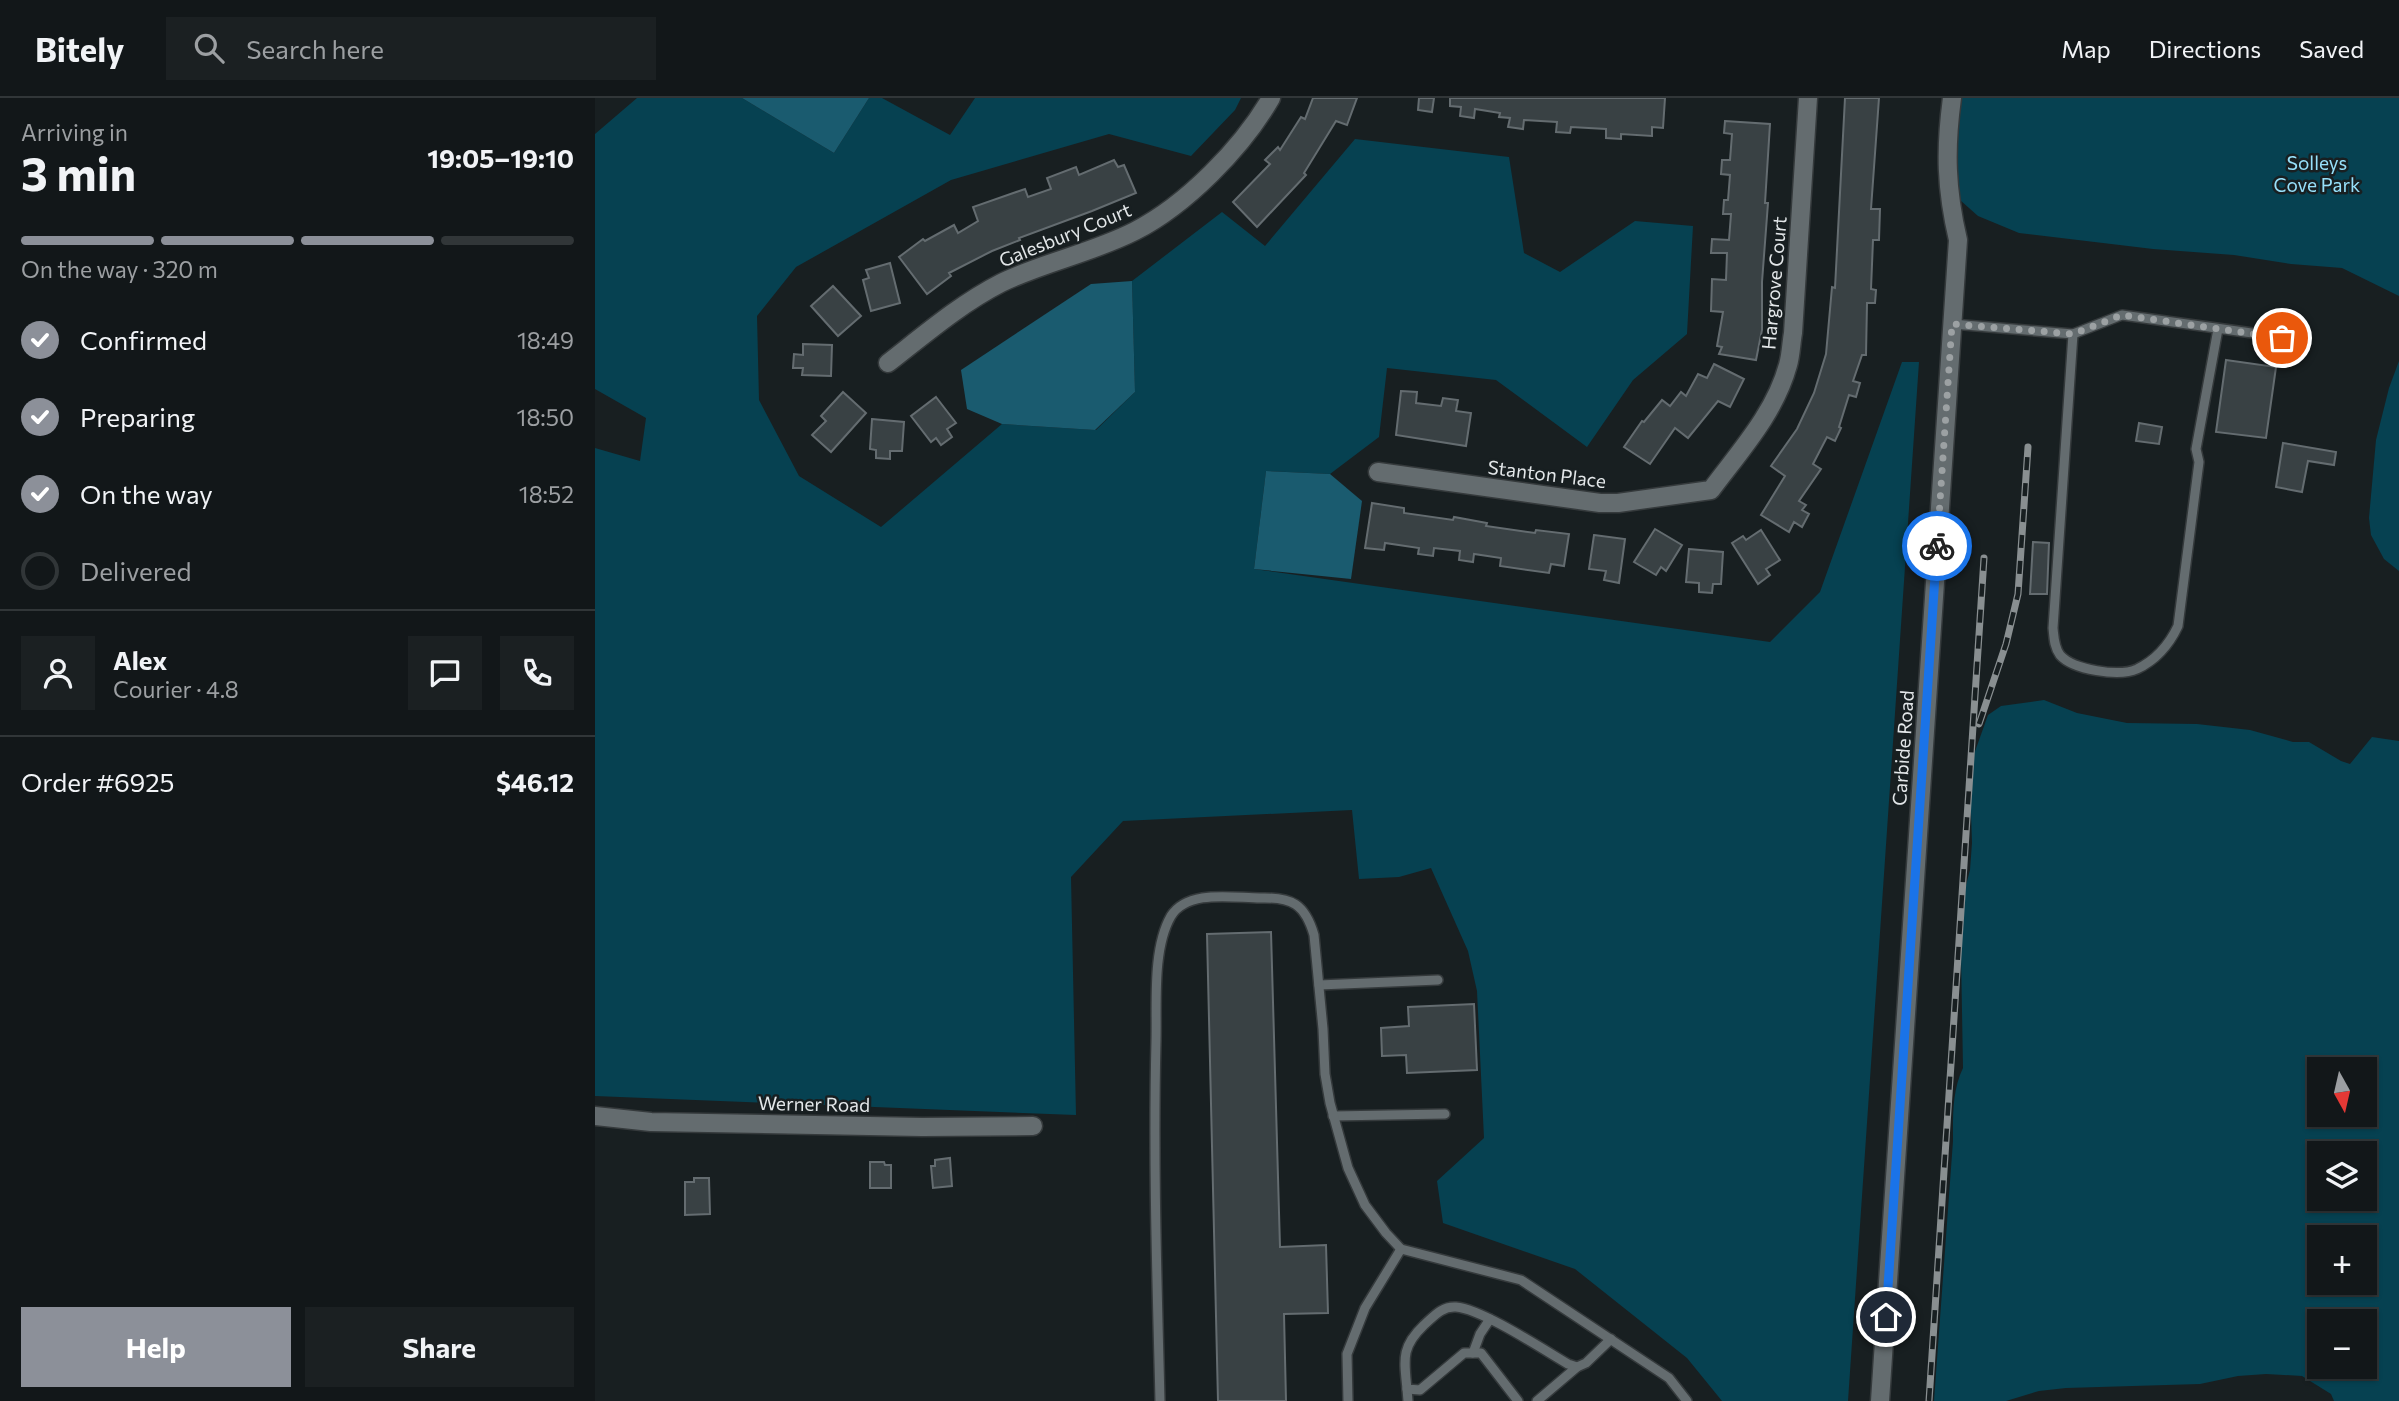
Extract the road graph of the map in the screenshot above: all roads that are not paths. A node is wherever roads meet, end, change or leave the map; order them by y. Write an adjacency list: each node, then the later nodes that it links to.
1 (1271, 98): 8 (street, Galesbury Court)
2 (1808, 98): 10 (street, Hargrove Court)
3 (1952, 98): 4 (street, Carbide Road)
4 (1952, 324): 6 (lane); 29 (street, Carbide Road)
5 (2218, 329): 6 (lane); 6 (lane); 7 (lane)
6 (2073, 334)
7 (2304, 340)
8 (888, 363)
9 (1378, 472): 10 (street, Stanton Place)
10 (1711, 489)
11 (1438, 980): 12 (lane)
12 (1319, 985): 14 (lane); 23 (lane)
13 (1445, 1114): 14 (lane)
14 (1333, 1115): 17 (lane)
15 (595, 1116): 16 (street, Werner Road)
16 (1033, 1126)
17 (1401, 1249): 19 (lane); 24 (lane)
18 (1490, 1319): 20 (lane); 21 (lane); 22 (lane)
19 (1611, 1339): 21 (lane); 28 (lane)
20 (1473, 1353): 22 (lane); 26 (lane)
21 (1577, 1367): 27 (lane)
22 (1407, 1389): 25 (lane)
23 (1160, 1401)
24 (1348, 1401)
25 (1408, 1401)
26 (1518, 1401)
27 (1537, 1401)
28 (1687, 1401)
29 (1880, 1401)

